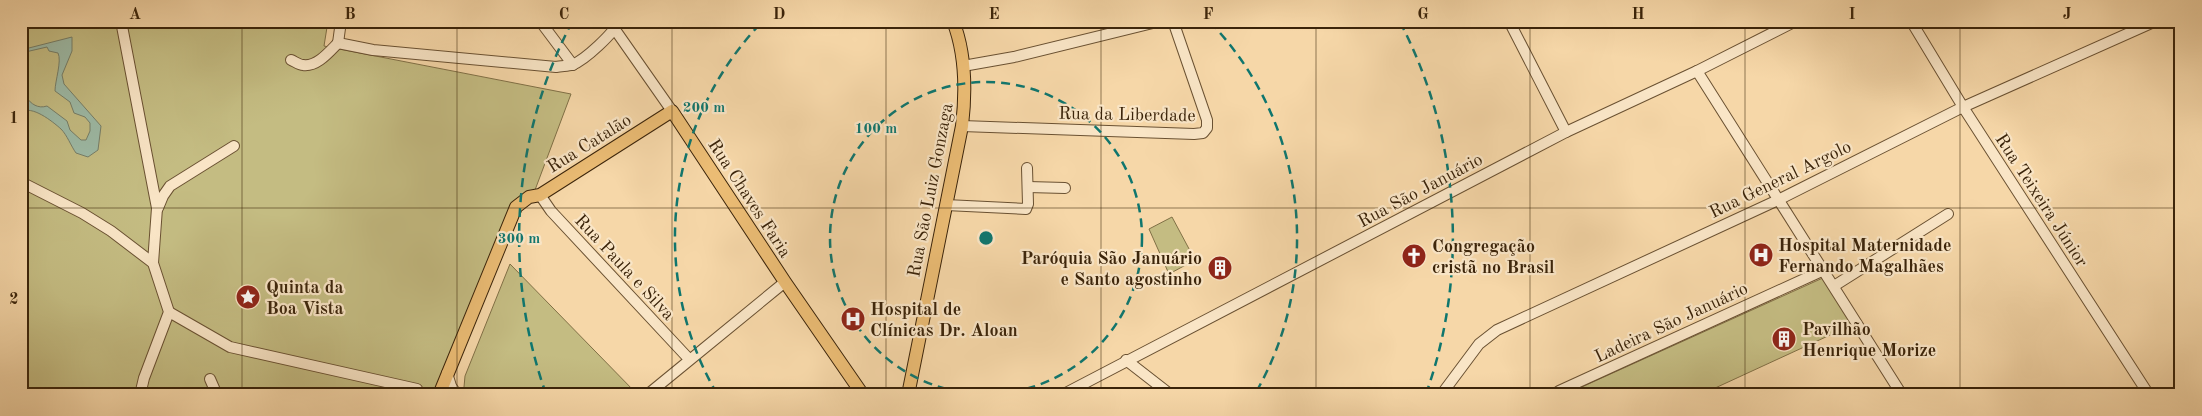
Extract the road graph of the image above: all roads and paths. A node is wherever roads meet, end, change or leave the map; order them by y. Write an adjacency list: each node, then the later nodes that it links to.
1 (120, 21): 30 (street)
2 (342, 21): 13 (street)
3 (540, 21): 15 (street)
4 (609, 21): 12 (street, Rua Chaves Faria)
5 (953, 21): 16 (main road, Rua São Luiz Gonzaga)
6 (1161, 21): 16 (street)
7 (1173, 21): 20 (street, Rua da Liberdade)
8 (1509, 21): 21 (street)
9 (1796, 21): 17 (street, Rua São Januário)
10 (1911, 21): 18 (street, Rua Teixeira Júnior)
11 (2156, 21): 18 (street, Rua General Argolo)
12 (617, 26): 15 (street); 19 (street, Rua Chaves Faria)
13 (338, 43): 14 (street); 15 (street)
14 (291, 60)
15 (573, 64)
16 (963, 66): 20 (main road, Rua São Luiz Gonzaga)
17 (1697, 71): 21 (street, Rua São Januário); 28 (street)
18 (1963, 107): 28 (street, Rua General Argolo); 54 (street, Rua Teixeira Júnior)
19 (672, 111): 27 (main road, Rua Catalão); 34 (main road, Rua Chaves Faria)
20 (962, 126): 29 (main road, Rua São Luiz Gonzaga)
21 (1566, 132): 38 (street, Rua São Januário)
22 (234, 146): 30 (street)
23 (1027, 168): 25 (street)
24 (21, 182): 32 (street)
25 (1028, 187): 26 (street); 29 (street)
26 (1065, 188)
27 (540, 195): 37 (street, Rua Paula e Silva); 39 (main road, Rua Catalão)
28 (1778, 200): 33 (street); 52 (street, Rua General Argolo)
29 (946, 205): 49 (main road, Rua São Luiz Gonzaga)
30 (158, 208): 32 (street)
31 (1948, 214): 35 (street)
32 (153, 263): 36 (street)
33 (1824, 270): 35 (street); 42 (street, Ladeira São Januário)
34 (784, 282): 37 (street); 48 (main road, Rua Chaves Faria)
35 (1834, 286): 53 (street)
36 (169, 312): 41 (street); 43 (street)
37 (688, 359): 47 (street)
38 (1126, 360): 50 (street, Rua São Januário); 51 (street)
39 (447, 373): 45 (main road); 46 (street)
40 (210, 379): 44 (street)
41 (417, 390)
42 (1558, 391)
43 (140, 395)
44 (216, 395)
45 (439, 395)
46 (456, 395)
47 (647, 395)
48 (863, 395)
49 (908, 395)
50 (1062, 395)
51 (1172, 395)
52 (1441, 395)
53 (1902, 395)
54 (2148, 395)

